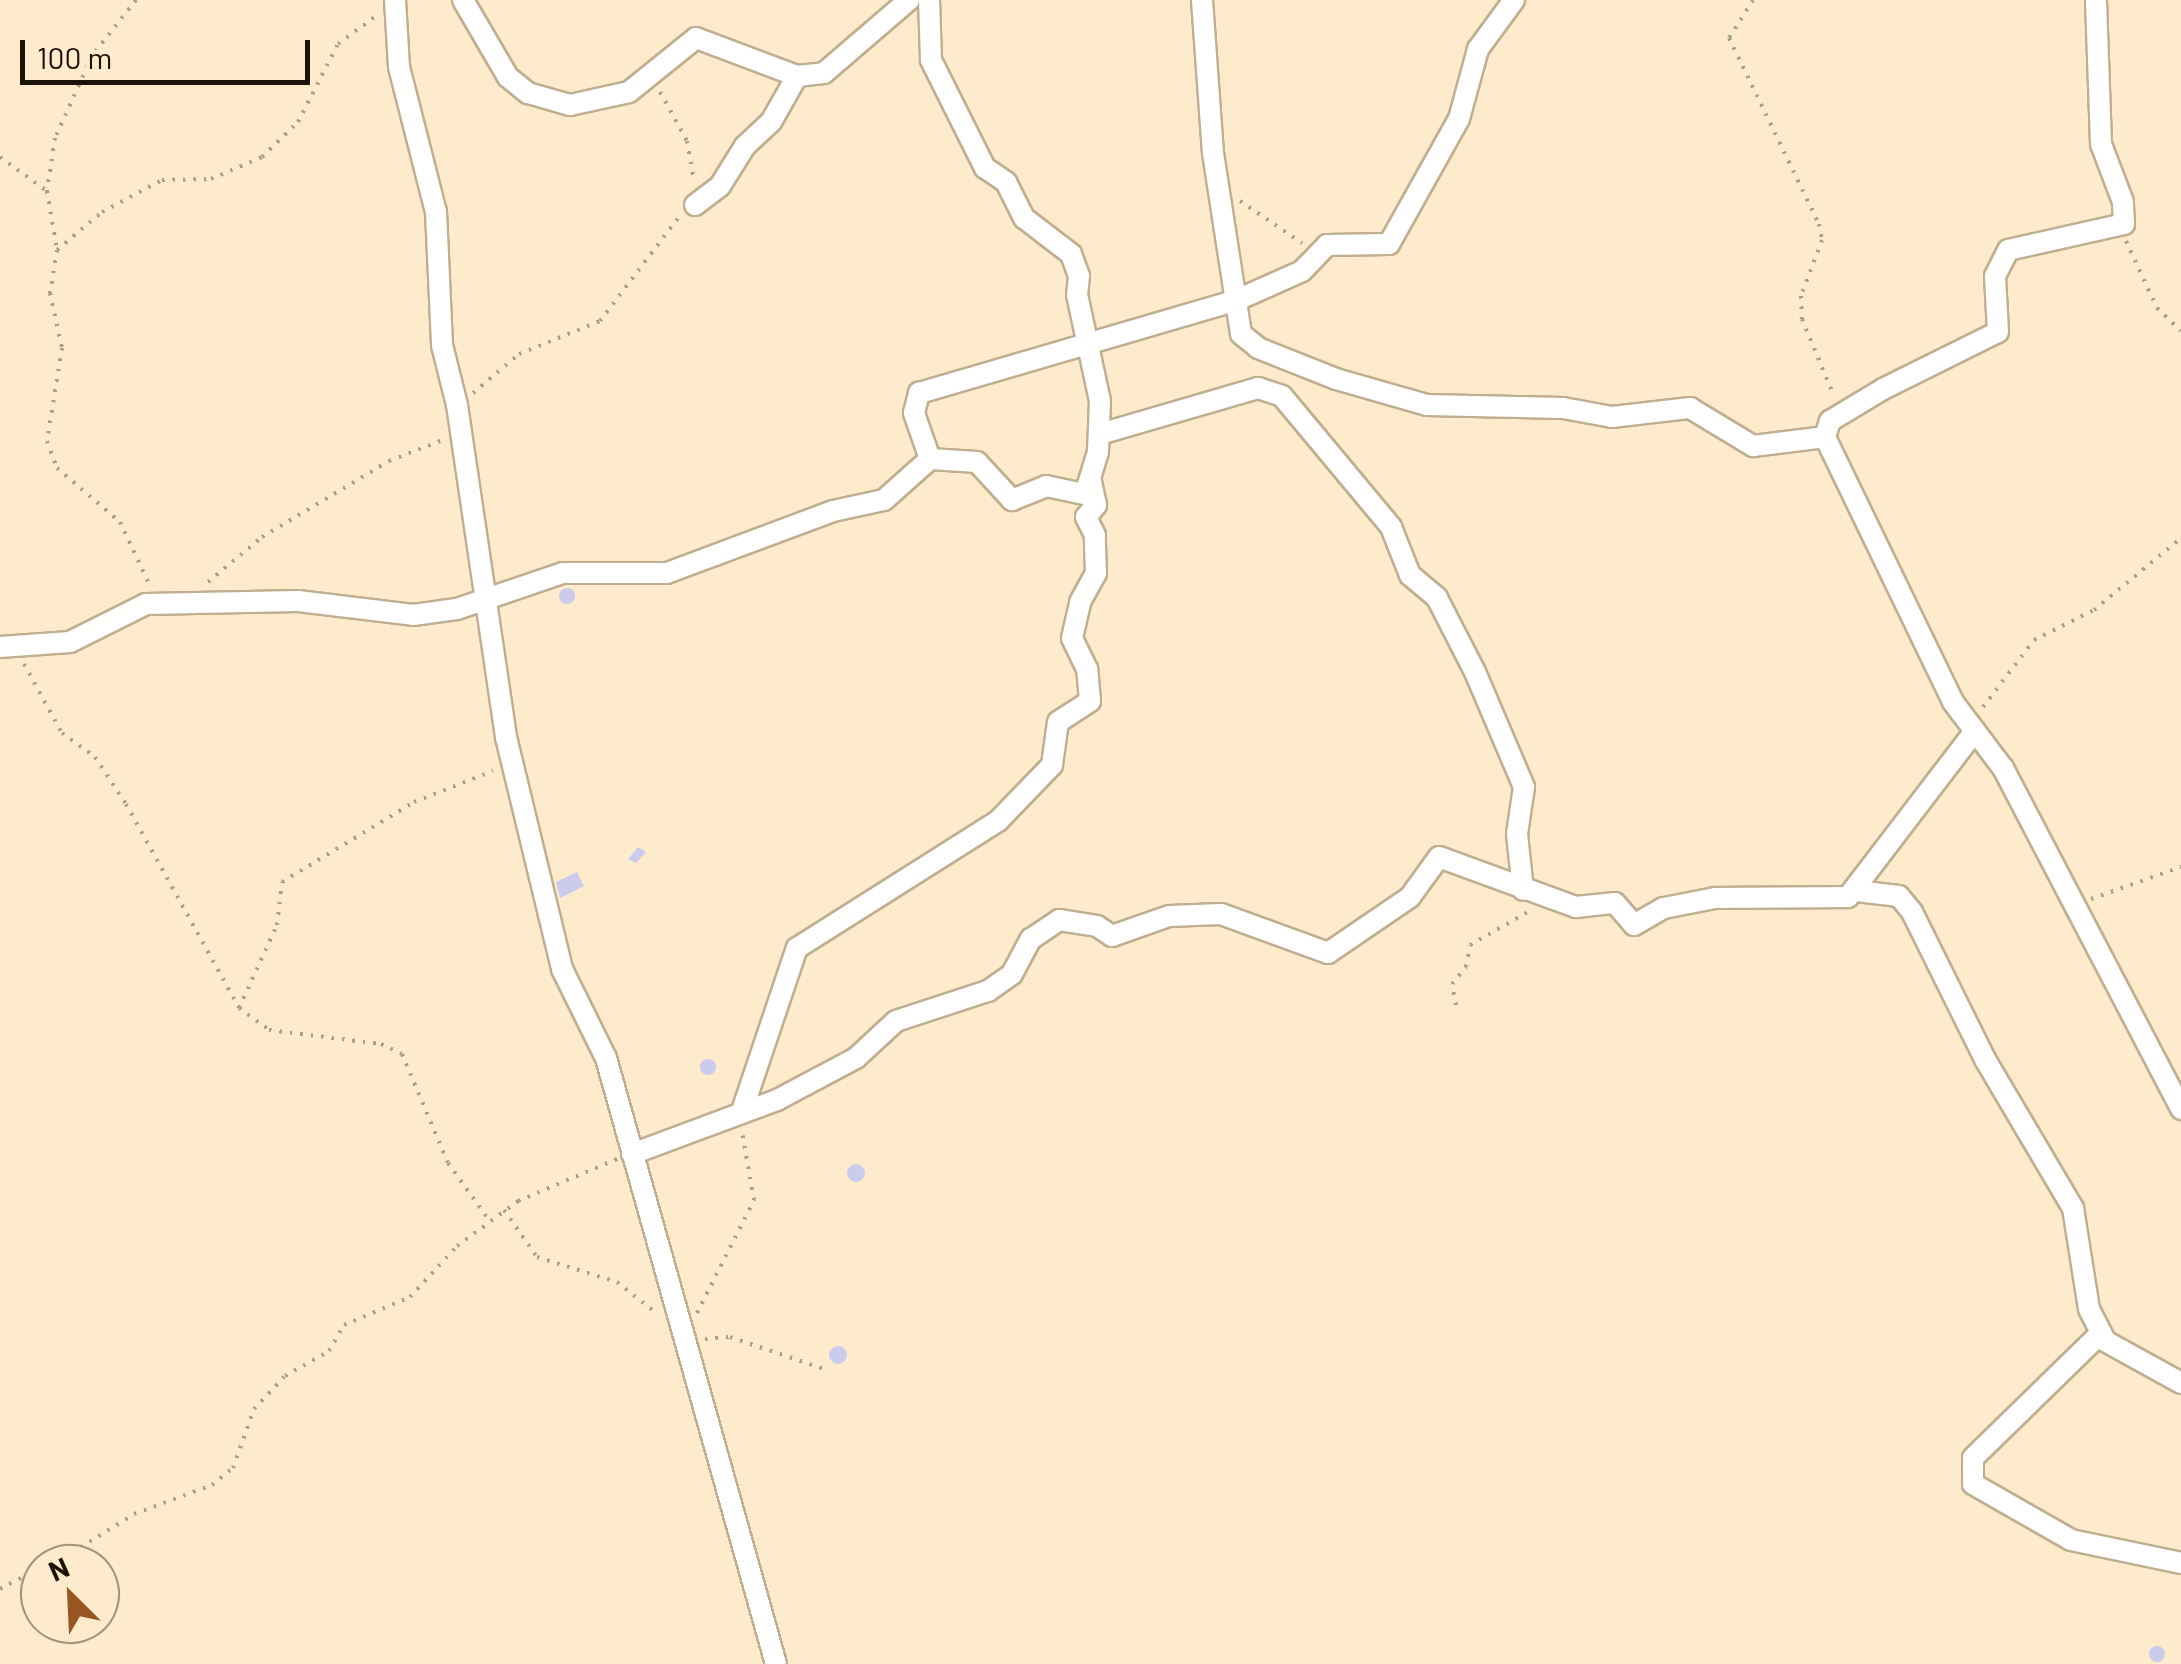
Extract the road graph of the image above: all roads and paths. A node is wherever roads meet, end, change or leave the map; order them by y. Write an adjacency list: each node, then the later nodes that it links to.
1 (136, 0): 13 (path)
2 (463, 0): 10 (street)
3 (909, 0): 11 (street)
4 (930, 0): 21 (street)
5 (1202, 0): 14 (street)
6 (1514, 0): 17 (street)
7 (1753, 0): 23 (path)
8 (2096, 0): 16 (street)
9 (388, 2): 18 (path); 22 (street)
10 (650, 76): 11 (street); 15 (path)
11 (796, 76): 15 (street)
12 (0, 158): 13 (path)
13 (48, 191): 18 (path)
14 (1218, 191): 17 (path); 19 (street)
15 (695, 205): 22 (path)
16 (2116, 230): 20 (path); 23 (street)
17 (1326, 245): 19 (street)
18 (56, 250): 31 (path)
19 (1231, 301): 21 (street); 26 (street)
20 (2181, 332)
21 (1085, 341): 25 (street); 27 (street)
22 (457, 405): 24 (street)
23 (1841, 415): 26 (street)
24 (461, 432): 30 (street); 32 (path)
25 (1100, 434): 28 (street); 37 (street)
26 (1824, 437): 34 (street)
27 (930, 458): 28 (street); 30 (street)
28 (1091, 481): 44 (street)
29 (2181, 538): 34 (path)
30 (488, 596): 32 (street); 35 (street)
31 (158, 603): 32 (street); 33 (street)
32 (181, 604)
33 (7, 647): 42 (path)
34 (1973, 728): 38 (street); 40 (street)
35 (512, 763): 42 (path); 45 (street)
36 (2181, 868): 40 (path)
37 (1523, 890): 39 (street); 44 (street)
38 (1858, 891): 39 (street); 49 (street)
39 (1544, 894): 41 (path)
40 (2072, 906): 43 (street)
41 (1456, 1005)
42 (239, 1008): 47 (path)
43 (2181, 1109)
44 (742, 1112): 45 (street); 50 (path)
45 (632, 1154): 46 (path); 50 (street)
46 (504, 1210): 47 (path); 48 (path)
47 (489, 1220): 53 (path)
48 (657, 1313)
49 (2101, 1333): 52 (street); 54 (street)
50 (686, 1343): 51 (path); 55 (street)
51 (824, 1369)
52 (2181, 1383)
53 (86, 1544)
54 (2181, 1562)
55 (776, 1664)

